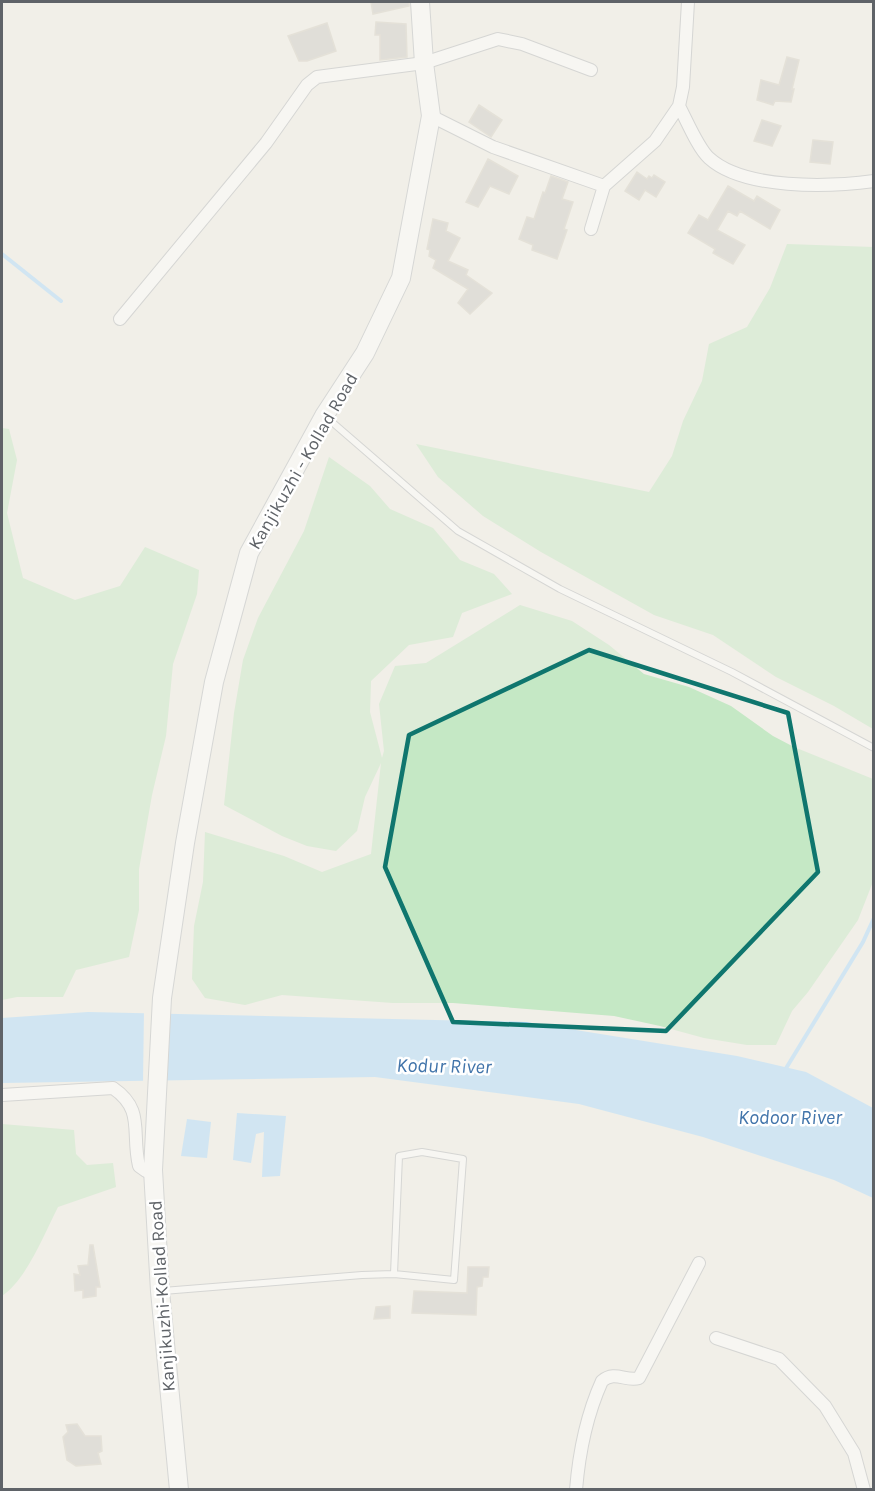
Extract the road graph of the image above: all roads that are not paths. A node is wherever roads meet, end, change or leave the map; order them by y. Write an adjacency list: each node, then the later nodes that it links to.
1 (420, 2): 3 (main road, Kanjikuzhi - Kollad Road)
2 (688, 2): 5 (street)
3 (424, 63): 4 (street); 6 (main road, Kanjikuzhi - Kollad Road); 10 (street)
4 (591, 70)
5 (679, 106): 7 (street); 8 (street)
6 (431, 116): 8 (street); 11 (main road, Kanjikuzhi - Kollad Road)
7 (873, 181)
8 (604, 186): 9 (street)
9 (591, 229)
10 (120, 319)
11 (324, 416): 12 (lane); 14 (main road, Kanjikuzhi - Kollad Road)
12 (873, 748)
13 (2, 1095): 15 (street)
14 (158, 1102): 15 (main road, Kanjikuzhi-Kollad Road)
15 (153, 1170): 18 (main road, Kanjikuzhi-Kollad Road)
16 (699, 1263): 21 (street)
17 (394, 1274): 17 (lane); 18 (lane)
18 (160, 1292): 20 (main road, Kanjikuzhi-Kollad Road)
19 (716, 1338): 22 (street)
20 (179, 1490)
21 (576, 1490)
22 (864, 1490)

